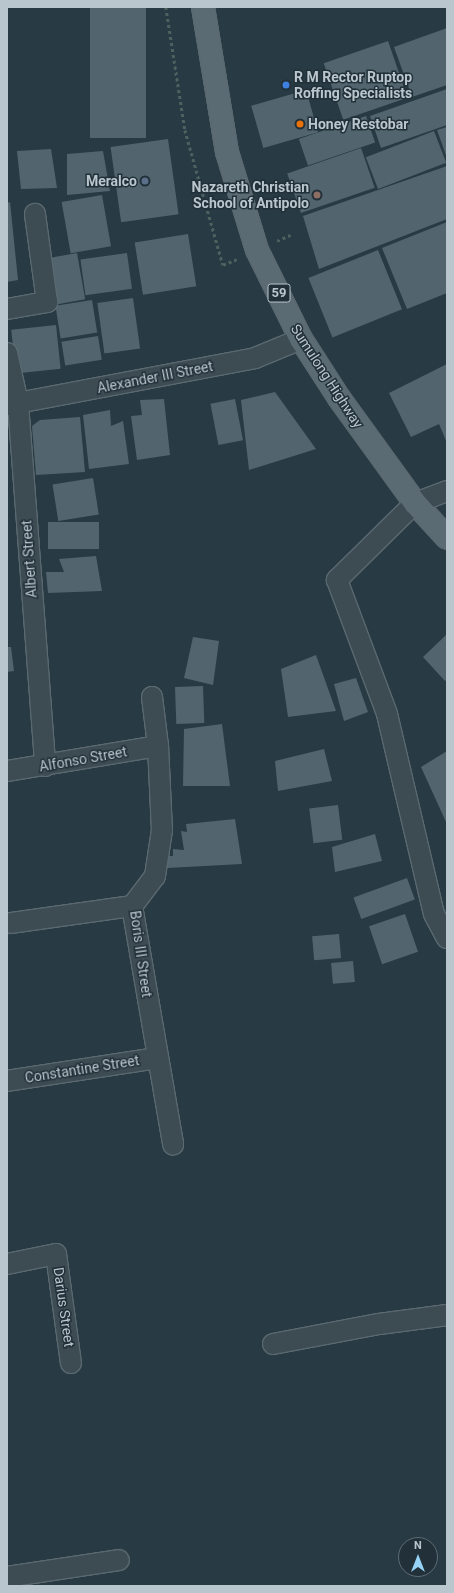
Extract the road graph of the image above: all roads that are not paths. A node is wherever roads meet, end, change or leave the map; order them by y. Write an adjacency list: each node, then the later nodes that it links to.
1 (203, 7): 4 (main road, Sumulong Highway / 59)
2 (35, 214): 3 (street)
3 (7, 309)
4 (301, 340): 6 (street, Alexander III Street); 8 (main road, Sumulong Highway / 59)
5 (7, 353): 6 (street, Albert Street)
6 (12, 404): 12 (street, Albert Street)
7 (447, 491): 8 (street)
8 (415, 503): 9 (main road, Sumulong Highway / 59); 16 (street)
9 (447, 538)
10 (152, 697): 11 (street, Boris III Street)
11 (158, 746): 12 (street, Alfonso Street); 14 (street, Boris III Street)
12 (45, 766): 13 (street, Alfonso Street)
13 (7, 772)
14 (132, 906): 15 (street); 17 (street, Boris III Street)
15 (11, 923)
16 (447, 938)
17 (157, 1058): 18 (street, Constantine Street); 19 (street, Boris III Street)
18 (7, 1081)
19 (173, 1144)
20 (7, 1264): 23 (street, Darius Street)
21 (447, 1315): 22 (street)
22 (273, 1344)
23 (71, 1363)
24 (119, 1560): 25 (street)
25 (7, 1577)

